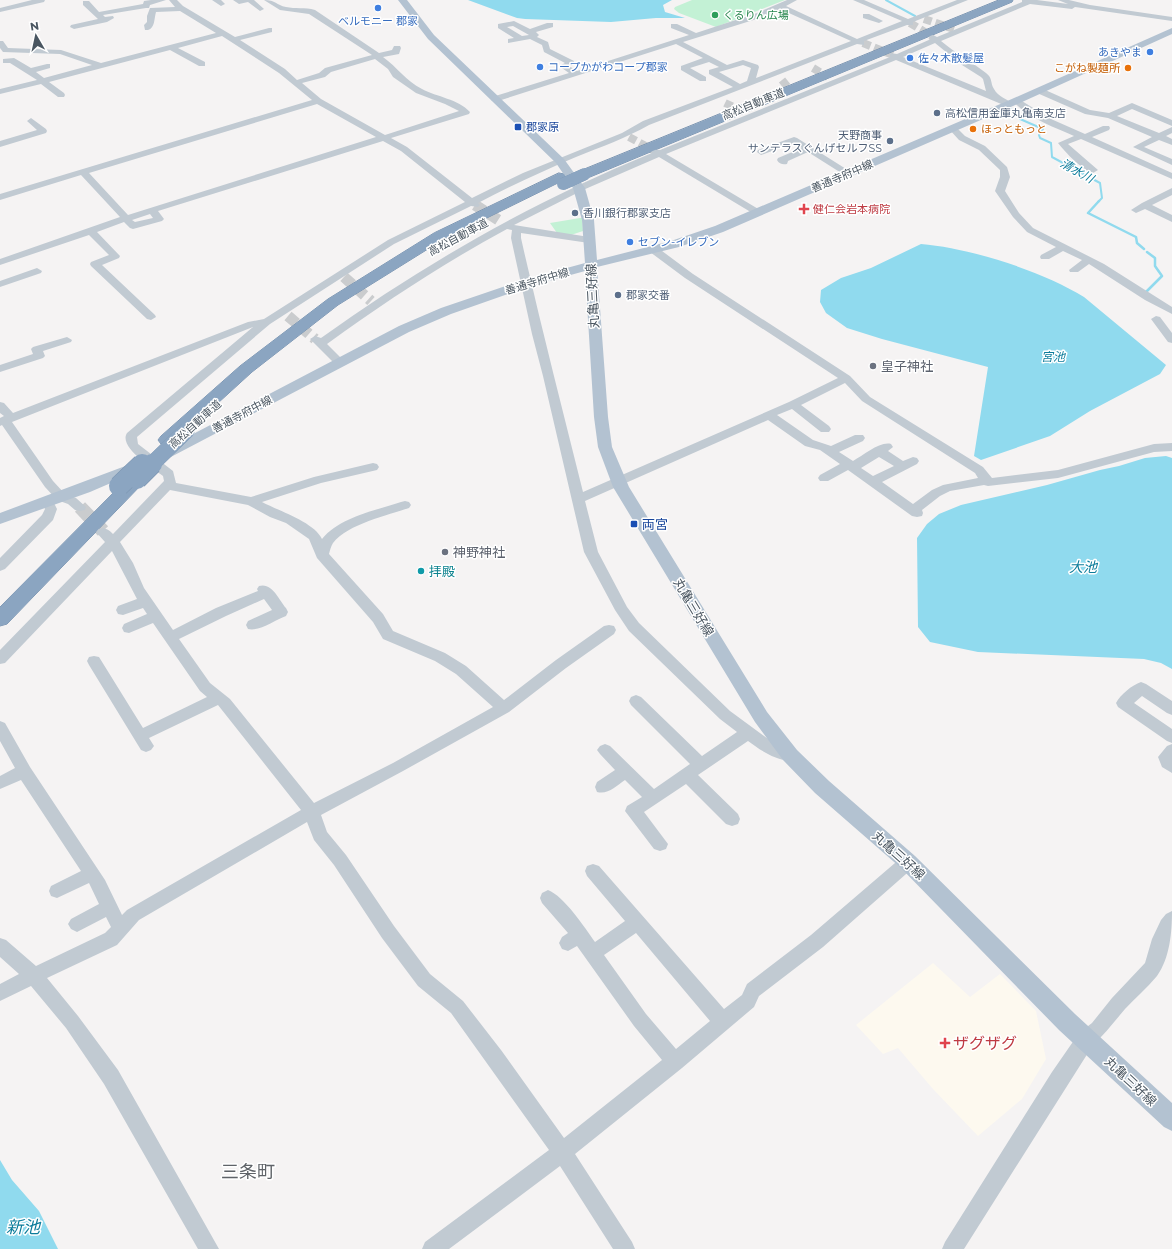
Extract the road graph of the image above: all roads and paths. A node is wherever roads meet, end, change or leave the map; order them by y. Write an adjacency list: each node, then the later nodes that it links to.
1 (41, 0): 21 (street)
2 (122, 0): 22 (street)
3 (162, 0): 22 (street)
4 (173, 0): 20 (street)
5 (237, 0): 6 (street)
6 (249, 0): 19 (street)
7 (268, 0): 48 (street)
8 (402, 0): 71 (main road, 丸亀三好線)
9 (793, 0): 17 (street)
10 (857, 0): 23 (street)
11 (964, 0): 28 (street)
12 (991, 0): 97 (highway, 高松自動車道)
13 (1008, 0): 97 (highway, 高松自動車道)
14 (1028, 0): 18 (street); 38 (street)
15 (1062, 0): 18 (street)
16 (86, 3): 25 (street)
17 (780, 6): 36 (street); 43 (street)
18 (1083, 7): 26 (street)
19 (260, 8)
20 (183, 9): 32 (street); 35 (street)
21 (0, 10)
22 (131, 10): 25 (street)
23 (885, 11): 27 (street); 28 (street)
24 (83, 15): 25 (street)
25 (102, 16): 31 (street)
26 (1172, 19)
27 (879, 21)
28 (909, 22): 43 (street)
29 (550, 25): 37 (street)
30 (674, 26): 36 (street)
31 (74, 27)
32 (148, 28)
33 (263, 30): 40 (street)
34 (1172, 31): 67 (main road, 善通寺府中線)
35 (221, 34): 40 (street); 45 (street)
36 (695, 35): 42 (street)
37 (533, 36): 39 (street); 39 (street); 47 (street); 59 (street)
38 (935, 38): 49 (street); 74 (street)
39 (522, 39): 41 (street)
40 (233, 40): 63 (street)
41 (511, 41)
42 (676, 41): 50 (street); 59 (street)
43 (860, 42): 52 (street)
44 (0, 43): 55 (street)
45 (171, 46): 53 (street); 55 (street)
46 (396, 48): 48 (street)
47 (512, 49)
48 (377, 55): 63 (street); 85 (street)
49 (895, 56): 65 (street); 74 (street)
50 (709, 59): 56 (street); 61 (street)
51 (6, 62): 58 (street)
52 (804, 62): 57 (street); 64 (street)
53 (202, 64)
54 (47, 66): 58 (street)
55 (103, 66): 62 (street)
56 (725, 68): 64 (street); 66 (street)
57 (813, 68)
58 (30, 71): 62 (street)
59 (576, 73): 71 (street)
60 (828, 77): 65 (street)
61 (703, 79)
62 (44, 81): 68 (street); 69 (street)
63 (298, 82): 72 (street)
64 (752, 82): 66 (street)
65 (836, 82): 76 (street)
66 (740, 87): 70 (street)
67 (1040, 91): 74 (main road, 善通寺府中線); 77 (street)
68 (0, 92)
69 (61, 95)
70 (714, 97): 73 (street); 95 (street)
71 (495, 99): 95 (main road, 丸亀三好線)
72 (318, 101): 85 (street); 94 (street)
73 (725, 102)
74 (1013, 103): 80 (main road, 善通寺府中線); 84 (street)
75 (742, 111): 76 (street)
76 (754, 116): 89 (street)
77 (1110, 116): 79 (street); 83 (street)
78 (31, 121): 87 (street)
79 (1172, 123)
80 (953, 128): 96 (main road, 善通寺府中線); 109 (street)
81 (1106, 128): 84 (street)
82 (1172, 130): 83 (street)
83 (1159, 136): 86 (street); 92 (street)
84 (1083, 137): 93 (street); 98 (street)
85 (384, 138): 101 (street); 103 (street)
86 (1172, 142)
87 (0, 144)
88 (816, 151): 90 (street); 91 (street); 96 (street)
89 (657, 152): 97 (street); 102 (street)
90 (761, 152)
91 (784, 162)
92 (1172, 162)
93 (1093, 170)
94 (84, 172): 100 (street); 103 (street)
95 (561, 174): 97 (main road, 丸亀三好線); 97 (highway, 高松自動車道, bridge); 101 (street); 155 (highway, 高松自動車道, bridge); 158 (highway, 高松自動車道, bridge)
96 (849, 174): 102 (main road, 善通寺府中線)
97 (582, 176): 105 (street); 108 (main road, 丸亀三好線)
98 (1172, 176)
99 (1172, 191): 104 (street)
100 (4, 198)
101 (473, 203): 122 (street)
102 (757, 212): 110 (main road, 善通寺府中線)
103 (126, 219): 107 (street)
104 (1170, 221)
105 (503, 223): 106 (street); 125 (street)
106 (517, 229): 108 (street); 117 (street)
107 (90, 230): 113 (street); 120 (street)
108 (589, 240): 114 (main road, 丸亀三好線)
109 (1063, 248): 111 (street); 112 (street)
110 (654, 250): 114 (main road, 善通寺府中線); 127 (street)
111 (1045, 257)
112 (1089, 260): 115 (street); 119 (street)
113 (0, 262)
114 (590, 265): 117 (main road, 善通寺府中線); 140 (main road, 丸亀三好線)
115 (1074, 270)
116 (37, 271): 118 (street)
117 (527, 283): 125 (main road, 善通寺府中線); 144 (street)
118 (0, 284)
119 (1172, 311)
120 (151, 317)
121 (1156, 320): 124 (street)
122 (266, 322): 131 (street); 136 (street)
123 (67, 340): 126 (street)
124 (1172, 340)
125 (339, 362): 136 (main road, 善通寺府中線)
126 (0, 369)
127 (846, 378): 128 (street); 141 (street)
128 (793, 404): 130 (street); 132 (street)
129 (0, 406): 131 (street)
130 (769, 415): 135 (street); 140 (street)
131 (6, 420): 145 (street)
132 (825, 429)
133 (859, 438): 135 (street)
134 (1172, 447): 141 (street)
135 (830, 452): 137 (street)
136 (152, 460): 143 (street); 145 (main road, 善通寺府中線)
137 (851, 466): 139 (street); 142 (street); 142 (street)
138 (374, 467): 146 (street)
139 (824, 478)
140 (618, 480): 144 (street); 174 (main road, 丸亀三好線)
141 (987, 480): 142 (street)
142 (874, 481)
143 (168, 485): 146 (street); 151 (street)
144 (578, 499): 170 (street)
145 (55, 500): 148 (street); 149 (main road, 善通寺府中線); 153 (street)
146 (251, 501): 152 (street)
147 (405, 505): 152 (street)
148 (80, 507)
149 (0, 519)
150 (103, 532): 151 (street)
151 (113, 542): 154 (street); 163 (street)
152 (322, 555): 167 (street)
153 (0, 566)
154 (146, 601): 156 (street); 157 (street)
155 (0, 607)
156 (123, 610)
157 (156, 616): 160 (street); 162 (street)
158 (0, 618)
159 (253, 625): 162 (street)
160 (129, 628)
161 (609, 630): 167 (street)
162 (170, 637): 165 (street)
163 (0, 659)
164 (94, 661): 165 (street)
165 (219, 698): 183 (street)
166 (636, 701): 175 (street)
167 (504, 708): 183 (street)
168 (1172, 709): 171 (street)
169 (0, 727): 177 (street)
170 (748, 733): 174 (street); 175 (street)
171 (1172, 737)
172 (605, 750): 178 (street)
173 (1172, 750): 176 (street)
174 (790, 755): 186 (main road, 丸亀三好線)
175 (701, 765): 179 (street)
176 (1172, 767)
177 (24, 771): 180 (street); 188 (street)
178 (626, 771): 181 (street); 182 (street)
179 (687, 775): 182 (street); 184 (street)
180 (0, 783)
181 (603, 787)
182 (654, 798): 185 (street)
183 (312, 812): 195 (street); 204 (street)
184 (732, 819)
185 (660, 844)
186 (908, 862): 200 (street); 201 (main road, 丸亀三好線)
187 (593, 871): 193 (street)
188 (91, 874): 189 (street); 191 (street)
189 (57, 892)
190 (548, 898): 197 (street)
191 (109, 907): 194 (street); 195 (street)
192 (1172, 919): 201 (street)
193 (637, 923): 197 (street); 200 (street)
194 (77, 924)
195 (120, 930): 198 (street)
196 (0, 946): 198 (street)
197 (593, 953): 202 (street)
198 (34, 976): 199 (street); 205 (street)
199 (0, 993)
200 (723, 1022): 202 (street)
201 (1086, 1039): 203 (main road, 丸亀三好線); 208 (street)
202 (675, 1062): 204 (street)
203 (1172, 1119)
204 (562, 1152): 206 (street); 207 (street)
205 (209, 1249)
206 (432, 1249)
207 (626, 1249)
208 (952, 1249)

